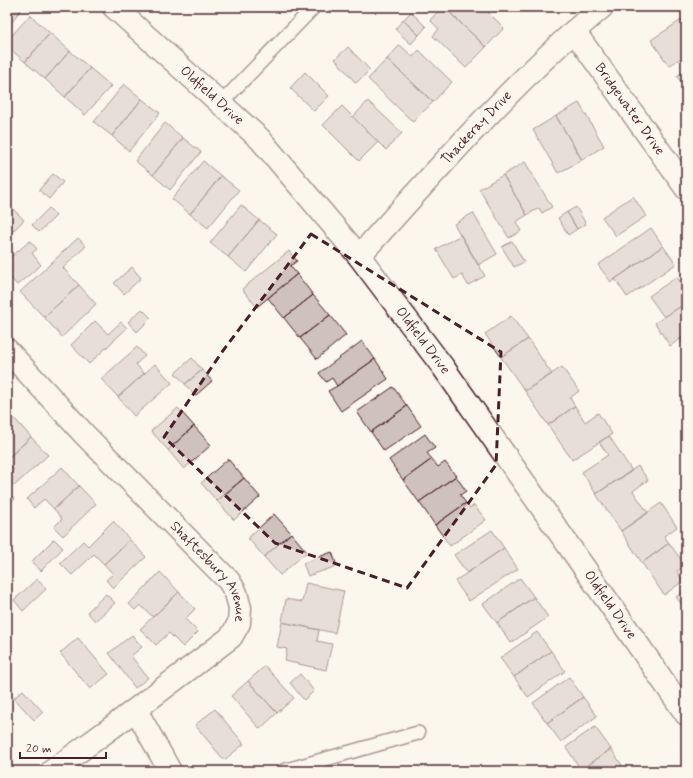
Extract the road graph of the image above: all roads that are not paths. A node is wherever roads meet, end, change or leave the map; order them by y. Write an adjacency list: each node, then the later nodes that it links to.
1 (114, 7): 5 (street, Oldfield Drive)
2 (314, 7): 5 (lane)
3 (602, 7): 4 (street, Thackeray Drive)
4 (574, 31): 6 (street, Bridgewater Drive); 7 (street, Thackeray Drive)
5 (221, 103): 7 (street, Oldfield Drive)
6 (686, 188)
7 (359, 256): 10 (street, Oldfield Drive)
8 (7, 350): 9 (street, Shaftesbury Avenue)
9 (136, 710): 12 (street, Shaftesbury Avenue); 13 (street)
10 (686, 714)
11 (418, 732): 14 (lane)
12 (52, 771)
13 (170, 771)
14 (283, 771)

